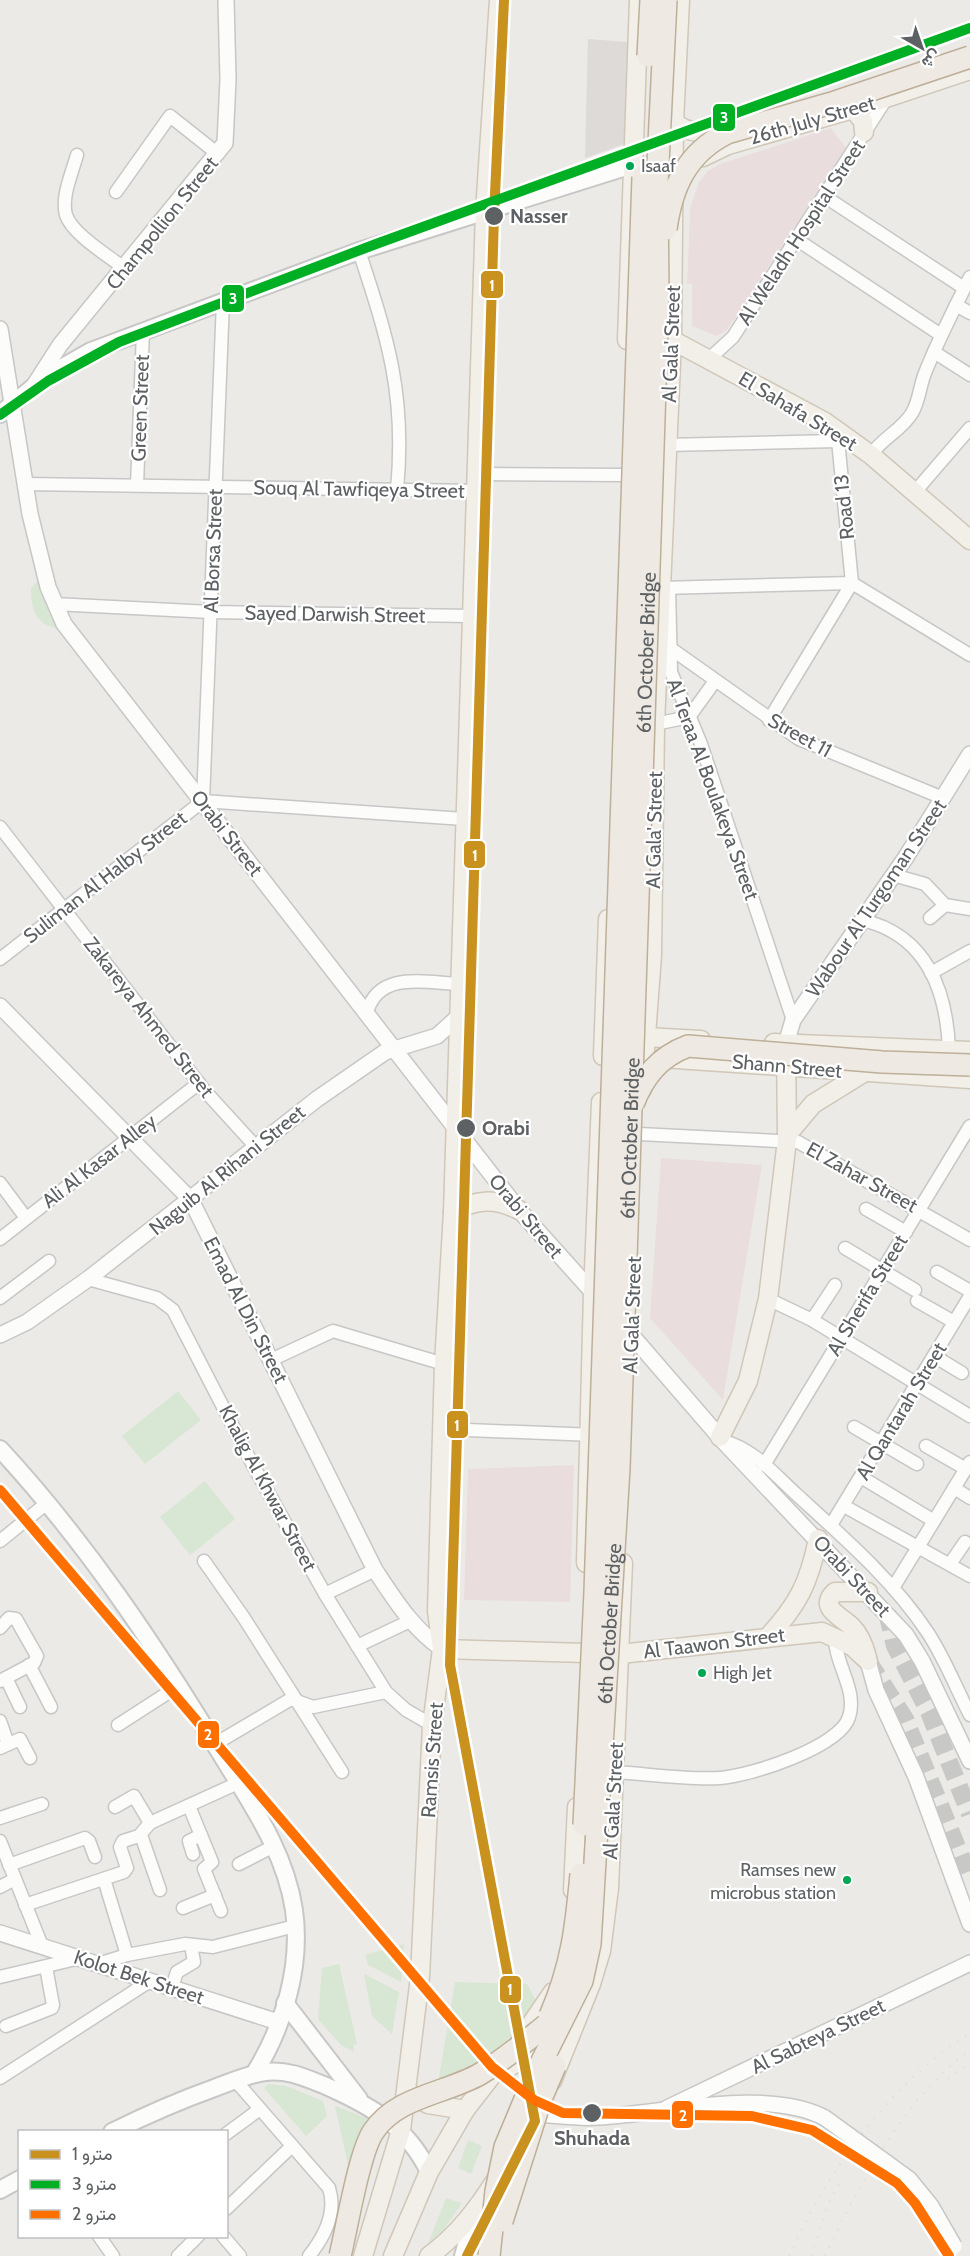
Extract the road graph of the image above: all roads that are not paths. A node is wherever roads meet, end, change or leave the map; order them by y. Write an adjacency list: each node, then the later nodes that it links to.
1 (226, 0): 15 (street, Champollion Street)
2 (499, 0): 21 (main road, Ramsis Street)
3 (639, 0): 17 (main road, Al Gala' Street)
4 (651, 0): 226 (highway, 6th October Bridge, bridge)
5 (666, 0): 26 (highway, 6th October Bridge, bridge)
6 (680, 0): 13 (main road, Al Gala' Street)
7 (970, 55): 9 (main road, 26th July Street); 26 (highway, bridge)
8 (970, 70): 11 (main road, 26th July Street)
9 (902, 75): 10 (main road, 26th July Street); 11 (street, Al Weladh Hospital Street)
10 (869, 85): 11 (main road); 13 (main road, 26th July Street)
11 (879, 101): 12 (main road, 26th July Street); 14 (street, Al Weladh Hospital Street)
12 (854, 110): 14 (main road); 20 (main road, 26th July Street)
13 (674, 122): 20 (main road, Al Gala' Street)
14 (864, 132): 19 (street, Al Weladh Hospital Street)
15 (218, 154): 18 (street); 24 (street, Champollion Street)
16 (77, 155): 24 (street)
17 (632, 165): 21 (main road); 43 (main road, Al Gala' Street)
18 (116, 192)
19 (824, 196): 22 (street, Al Weladh Hospital Street); 25 (street)
20 (675, 198): 33 (main road, Al Gala' Street)
21 (485, 212): 23 (main road); 44 (main road, Ramsis Street)
22 (796, 239): 32 (street); 35 (street, Al Weladh Hospital Street)
23 (359, 251): 27 (main road); 48 (street)
24 (124, 269): 37 (street, Champollion Street)
25 (967, 283): 28 (street)
26 (658, 298): 93 (highway, 6th October Bridge, bridge)
27 (223, 302): 31 (main road); 47 (street, Al Borsa Street)
28 (956, 305): 29 (street); 32 (street)
29 (970, 313)
30 (0, 329): 38 (street, Orabi Street)
31 (143, 331): 37 (main road); 46 (street, Green Street)
32 (941, 335): 34 (street)
33 (672, 340): 35 (main road, El Sahafa Street); 41 (main road, Al Gala' Street)
34 (934, 352): 36 (street); 42 (street)
35 (709, 359): 40 (main road, El Sahafa Street)
36 (970, 375)
37 (33, 387): 38 (main road)
38 (6, 409): 45 (street, Orabi Street)
39 (970, 428): 49 (street)
40 (837, 436): 41 (street); 42 (main road, El Sahafa Street); 51 (street, Road 13)
41 (666, 445): 52 (main road, Al Gala' Street)
42 (871, 455): 49 (main road, El Sahafa Street)
43 (623, 475): 44 (street, Souq Al Tawfiqeya Street); 86 (main road, Al Gala' Street)
44 (477, 482): 48 (street, Souq Al Tawfiqeya Street); 55 (main road, Ramsis Street)
45 (25, 484): 46 (street, Souq Al Tawfiqeya Street); 53 (street, Orabi Street)
46 (137, 486): 47 (street, Souq Al Tawfiqeya Street)
47 (216, 487): 48 (street, Souq Al Tawfiqeya Street); 54 (street, Al Borsa Street)
48 (397, 490)
49 (914, 493): 50 (main road, El Sahafa Street)
50 (970, 540)
51 (852, 583): 52 (street); 57 (street); 60 (street)
52 (665, 588): 56 (street, Al Teraa Al Boulakeya Street); 61 (main road, Al Gala' Street)
53 (54, 604): 54 (street, Sayed Darwish Street); 64 (street, Orabi Street)
54 (211, 612): 55 (street, Sayed Darwish Street); 64 (street, Al Borsa Street)
55 (472, 616): 65 (main road, Ramsis Street)
56 (670, 648): 58 (street, Street 11); 59 (street, Al Teraa Al Boulakeya Street)
57 (970, 655)
58 (715, 681): 59 (street); 60 (street, Street 11)
59 (689, 717): 61 (street); 80 (street, Al Teraa Al Boulakeya Street)
60 (769, 720): 63 (street, Street 11)
61 (656, 724): 81 (main road, Al Gala' Street)
62 (970, 754): 63 (street, Wabour Al Turgoman Street)
63 (943, 798): 67 (street, Wabour Al Turgoman Street)
64 (203, 801): 65 (street, Suliman Al Halby Street); 69 (street, Suliman Al Halby Street); 78 (street, Orabi Street)
65 (464, 819): 76 (main road, Ramsis Street)
66 (0, 827): 69 (street, Zakareya Ahmed Street)
67 (893, 875): 68 (street); 72 (street, Wabour Al Turgoman Street)
68 (945, 904): 70 (street); 71 (street)
69 (65, 909): 74 (street, Suliman Al Halby Street); 92 (street, Zakareya Ahmed Street)
70 (970, 909)
71 (930, 918)
72 (862, 920): 75 (street); 80 (street, Wabour Al Turgoman Street)
73 (970, 951): 75 (street)
74 (0, 959)
75 (931, 973): 84 (street)
76 (460, 984): 78 (street); 79 (main road, Ramsis Street)
77 (0, 1006): 97 (street, Emad Al Din Street)
78 (368, 1012): 83 (street, Orabi Street)
79 (458, 1017): 83 (street, Naguib Al Rihani Street); 95 (main road, Ramsis Street)
80 (794, 1020): 82 (street, Wabour Al Turgoman Street)
81 (645, 1037): 82 (main road, Shann Street); 87 (main road, Al Gala' Street)
82 (786, 1044): 84 (main road, Shann Street); 89 (main road)
83 (396, 1047): 95 (street, Orabi Street); 99 (street, Naguib Al Rihani Street)
84 (949, 1052): 85 (main road, Shann Street)
85 (970, 1052)
86 (603, 1055): 87 (main road, Shann Street); 116 (main road, Al Gala' Street)
87 (644, 1057): 89 (main road, Shann Street); 96 (main road, Al Gala' Street)
88 (970, 1065): 93 (highway, bridge)
89 (787, 1066): 90 (main road, Shann Street); 98 (main road)
90 (864, 1073): 91 (main road, Shann Street); 98 (main road)
91 (970, 1079)
92 (199, 1083): 97 (street, Ali Al Kasar Alley); 99 (street, Zakareya Ahmed Street)
93 (629, 1113): 221 (highway, 6th October Bridge, bridge)
94 (970, 1126): 103 (street, Al Sherifa Street)
95 (454, 1128): 104 (street, Orabi Street); 105 (main road, Ramsis Street)
96 (639, 1134): 98 (street, El Zahar Street); 124 (main road, Al Gala' Street)
97 (128, 1137): 101 (street, Emad Al Din Street); 106 (street, Ali Al Kasar Alley)
98 (787, 1138): 103 (street, El Zahar Street); 119 (main road)
99 (256, 1147): 101 (street, Naguib Al Rihani Street)
100 (0, 1183): 106 (street)
101 (191, 1200): 114 (street, Naguib Al Rihani Street); 127 (street, Emad Al Din Street)
102 (866, 1209): 107 (street)
103 (919, 1209): 107 (street, Al Sherifa Street); 109 (street, El Zahar Street)
104 (519, 1210): 105 (main road); 116 (street, Orabi Street)
105 (453, 1212): 128 (main road, Ramsis Street)
106 (26, 1218): 108 (street, Ali Al Kasar Alley)
107 (906, 1232): 112 (street, Al Sherifa Street)
108 (0, 1239)
109 (970, 1240)
110 (845, 1248): 112 (street)
111 (49, 1261): 118 (street)
112 (883, 1270): 120 (street); 125 (street, Al Sherifa Street)
113 (937, 1272): 117 (street)
114 (88, 1279): 123 (street, Naguib Al Rihani Street); 160 (street, Khalig Al Khwar Street)
115 (835, 1286): 121 (street)
116 (593, 1293): 124 (street, Orabi Street); 134 (main road, Al Gala' Street)
117 (970, 1293): 120 (street, Al Qantarah Street)
118 (0, 1298)
119 (768, 1299): 121 (street); 136 (main road)
120 (956, 1319): 122 (street); 126 (street, Al Qantarah Street)
121 (812, 1320): 125 (street)
122 (970, 1322)
123 (0, 1335)
124 (632, 1335): 135 (main road, Al Gala' Street); 136 (street, Orabi Street)
125 (841, 1338): 130 (street); 141 (street, Al Sherifa Street)
126 (934, 1356): 129 (street); 130 (street, Al Qantarah Street)
127 (271, 1360): 128 (street); 156 (street, Emad Al Din Street)
128 (444, 1364): 133 (main road, Ramsis Street)
129 (962, 1373)
130 (917, 1384): 131 (street); 137 (street, Al Qantarah Street)
131 (970, 1416)
132 (854, 1427): 137 (street)
133 (443, 1429): 134 (street); 166 (main road, Ramsis Street)
134 (589, 1435): 135 (street); 168 (main road, Al Gala' Street)
135 (626, 1436): 167 (main road, Al Gala' Street)
136 (722, 1439): 141 (street); 150 (street, Orabi Street)
137 (883, 1443): 140 (street); 143 (street, Al Qantarah Street)
138 (926, 1446): 142 (street)
139 (2, 1455): 146 (main road)
140 (917, 1464)
141 (764, 1465): 149 (street)
142 (968, 1466): 144 (street)
143 (861, 1478): 147 (street, Al Qantarah Street); 148 (street)
144 (954, 1488): 145 (street); 148 (street)
145 (970, 1498)
146 (47, 1503): 151 (street); 172 (main road)
147 (844, 1506): 149 (street, Al Qantarah Street); 153 (street)
148 (934, 1521): 153 (street)
149 (831, 1525): 158 (street)
150 (818, 1539): 159 (street, Orabi Street); 164 (main road)
151 (0, 1541)
152 (965, 1542): 155 (street)
153 (919, 1547): 155 (street); 158 (street)
154 (204, 1561): 174 (street)
155 (950, 1564): 157 (street)
156 (375, 1570): 160 (street); 161 (street, Emad Al Din Street)
157 (970, 1576)
158 (893, 1588): 177 (street)
159 (868, 1592): 169 (main road); 184 (street, Orabi Street)
160 (325, 1594): 165 (street, Khalig Al Khwar Street)
161 (410, 1621): 165 (street); 166 (street, Emad Al Din Street)
162 (0, 1628): 170 (street)
163 (835, 1636): 164 (main road, Al Taawon Street); 169 (main road); 186 (street)
164 (767, 1638): 167 (main road, Al Taawon Street)
165 (357, 1646): 173 (street, Khalig Al Khwar Street)
166 (442, 1649): 168 (main road, Al Taawon Street); 180 (main road, Ramsis Street)
167 (621, 1654): 168 (main road, Al Taawon Street); 186 (main road, Al Gala' Street)
168 (584, 1655): 231 (main road, Al Gala' Street)
169 (868, 1661): 209 (street)
170 (29, 1665): 171 (street); 176 (street)
171 (3, 1679): 175 (street)
172 (180, 1685): 179 (street); 181 (main road)
173 (386, 1692): 174 (street); 180 (street, Khalig Al Khwar Street)
174 (296, 1699): 181 (street); 185 (street)
175 (20, 1707)
176 (51, 1707)
177 (970, 1715)
178 (0, 1721): 182 (street)
179 (118, 1725)
180 (432, 1725): 232 (main road, Ramsis Street)
181 (215, 1744): 187 (main road)
182 (4, 1746): 183 (street)
183 (30, 1758)
184 (970, 1761)
185 (342, 1772)
186 (614, 1772): 224 (main road, Al Gala' Street)
187 (238, 1783): 189 (street); 196 (main road)
188 (42, 1804): 191 (street)
189 (189, 1806): 192 (street); 194 (street)
190 (115, 1807): 192 (street)
191 (0, 1818)
192 (150, 1823): 193 (street)
193 (141, 1835): 202 (street); 204 (street)
194 (201, 1835): 197 (street); 205 (street)
195 (0, 1841): 199 (street)
196 (274, 1846): 200 (street); 210 (main road)
197 (193, 1854)
198 (95, 1857): 199 (street)
199 (5, 1861): 201 (street)
200 (239, 1864)
201 (15, 1879): 203 (street); 206 (street)
202 (104, 1879): 206 (street); 214 (street)
203 (0, 1887)
204 (160, 1890)
205 (215, 1895): 207 (street); 208 (street)
206 (25, 1905): 213 (street)
207 (183, 1908)
208 (221, 1911)
209 (970, 1924)
210 (296, 1926): 212 (street); 223 (main road)
211 (0, 1933): 213 (street, Kolot Bek Street)
212 (191, 1945): 214 (street); 222 (street)
213 (42, 1946): 215 (street, Kolot Bek Street)
214 (127, 1955): 216 (street)
215 (81, 1957): 216 (street, Kolot Bek Street); 218 (street)
216 (100, 1963): 220 (street, Kolot Bek Street)
217 (970, 1963): 234 (street, Al Sabteya Street)
218 (46, 1967): 219 (street); 227 (street)
219 (0, 1977)
220 (150, 1981): 222 (street, Kolot Bek Street); 229 (street)
221 (582, 1981): 247 (highway, bridge); 261 (highway, 6th October Bridge, bridge)
222 (172, 1987): 225 (street, Kolot Bek Street)
223 (285, 2003): 225 (main road); 233 (main road)
224 (579, 2016): 231 (main road); 237 (main road, Al Gala' Street)
225 (278, 2022): 228 (main road)
226 (546, 2025): 255 (highway, bridge); 260 (highway, 6th October Bridge)
227 (6, 2026)
228 (254, 2074): 230 (main road); 233 (main road)
229 (0, 2078)
230 (235, 2080): 235 (street); 238 (main road)
231 (483, 2086): 236 (main road, Al Gala' Street)
232 (407, 2090): 236 (main road); 239 (main road, Ramsis Street)
233 (362, 2102): 239 (main road)
234 (666, 2108): 237 (street); 262 (street, bridge)
235 (260, 2109): 240 (street); 241 (street)
236 (465, 2110): 242 (main road, Al Gala' Street)
237 (535, 2114): 246 (main road, Al Gala' Street)
238 (121, 2130)
239 (401, 2130): 242 (main road); 256 (main road, Ramsis Street)
240 (228, 2133)
241 (292, 2146): 245 (street); 254 (street)
242 (429, 2172): 257 (main road, Al Gala' Street)
243 (18, 2180): 244 (main road)
244 (0, 2190)
245 (228, 2207)
246 (475, 2212): 258 (main road, Al Gala' Street); 259 (main road)
247 (500, 2228)
248 (100, 2238): 251 (street)
249 (196, 2238): 252 (street)
250 (225, 2238): 253 (street)
251 (113, 2256)
252 (178, 2256)
253 (240, 2256)
254 (309, 2256)
255 (340, 2256)
256 (363, 2256)
257 (393, 2256)
258 (429, 2256)
259 (463, 2256)
260 (474, 2256)
261 (489, 2256)
262 (959, 2256)

